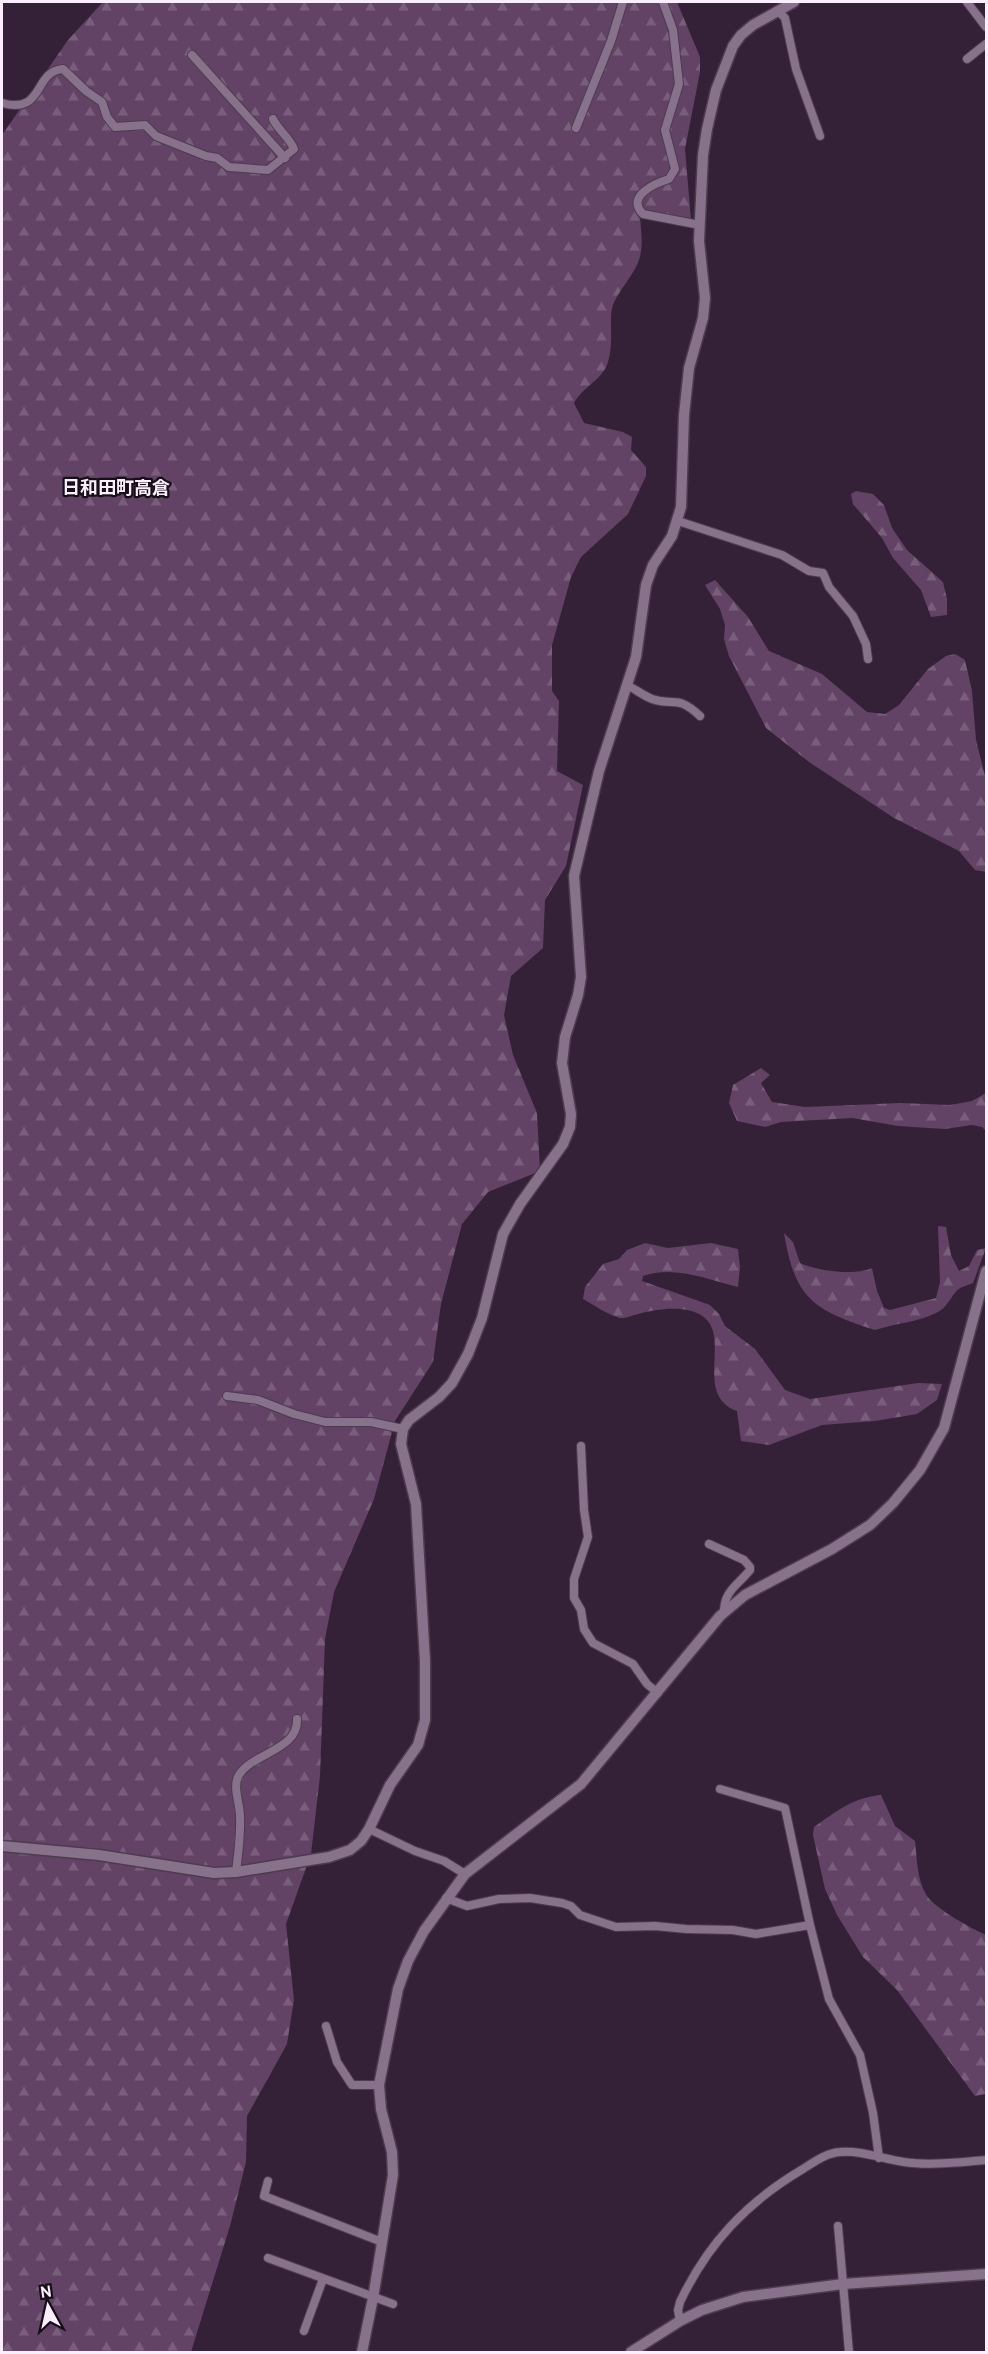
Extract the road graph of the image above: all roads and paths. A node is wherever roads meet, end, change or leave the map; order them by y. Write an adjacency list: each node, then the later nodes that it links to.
1 (622, 2): 12 (street)
2 (663, 2): 15 (street)
3 (794, 2): 5 (street)
4 (967, 2): 6 (street)
5 (779, 12): 13 (street); 15 (street)
6 (987, 27)
7 (987, 44): 9 (street)
8 (192, 56): 14 (street)
9 (967, 59)
10 (2, 103): 14 (street)
11 (273, 119): 14 (street)
12 (576, 128)
13 (820, 136)
14 (285, 158)
15 (700, 225): 16 (street)
16 (678, 521): 17 (street); 18 (street)
17 (868, 659)
18 (627, 685): 19 (street); 22 (street)
19 (700, 716)
20 (987, 1271): 25 (street)
21 (227, 1396): 22 (street)
22 (404, 1429): 29 (street)
23 (581, 1446): 26 (street)
24 (709, 1544): 25 (street)
25 (724, 1612): 26 (street)
26 (657, 1693): 32 (street)
27 (297, 1719): 31 (street)
28 (720, 1789): 34 (street)
29 (369, 1829): 31 (street); 32 (street)
30 (2, 1846): 31 (street)
31 (236, 1872)
32 (465, 1874): 33 (street)
33 (446, 1898): 34 (street); 36 (street)
34 (810, 1925): 37 (street)
35 (326, 2026): 36 (street)
36 (379, 2085): 41 (street)
37 (879, 2158): 38 (street); 48 (street)
38 (987, 2160)
39 (268, 2181): 41 (street)
40 (838, 2226): 45 (street)
41 (382, 2242): 46 (street)
42 (268, 2258): 44 (street)
43 (987, 2274): 45 (street)
44 (323, 2279): 46 (street); 49 (street)
45 (843, 2284): 48 (street); 52 (street)
46 (373, 2298): 47 (street); 50 (street)
47 (393, 2304)
48 (680, 2321): 51 (street)
49 (304, 2331)
50 (362, 2352)
51 (630, 2352)
52 (849, 2352)

